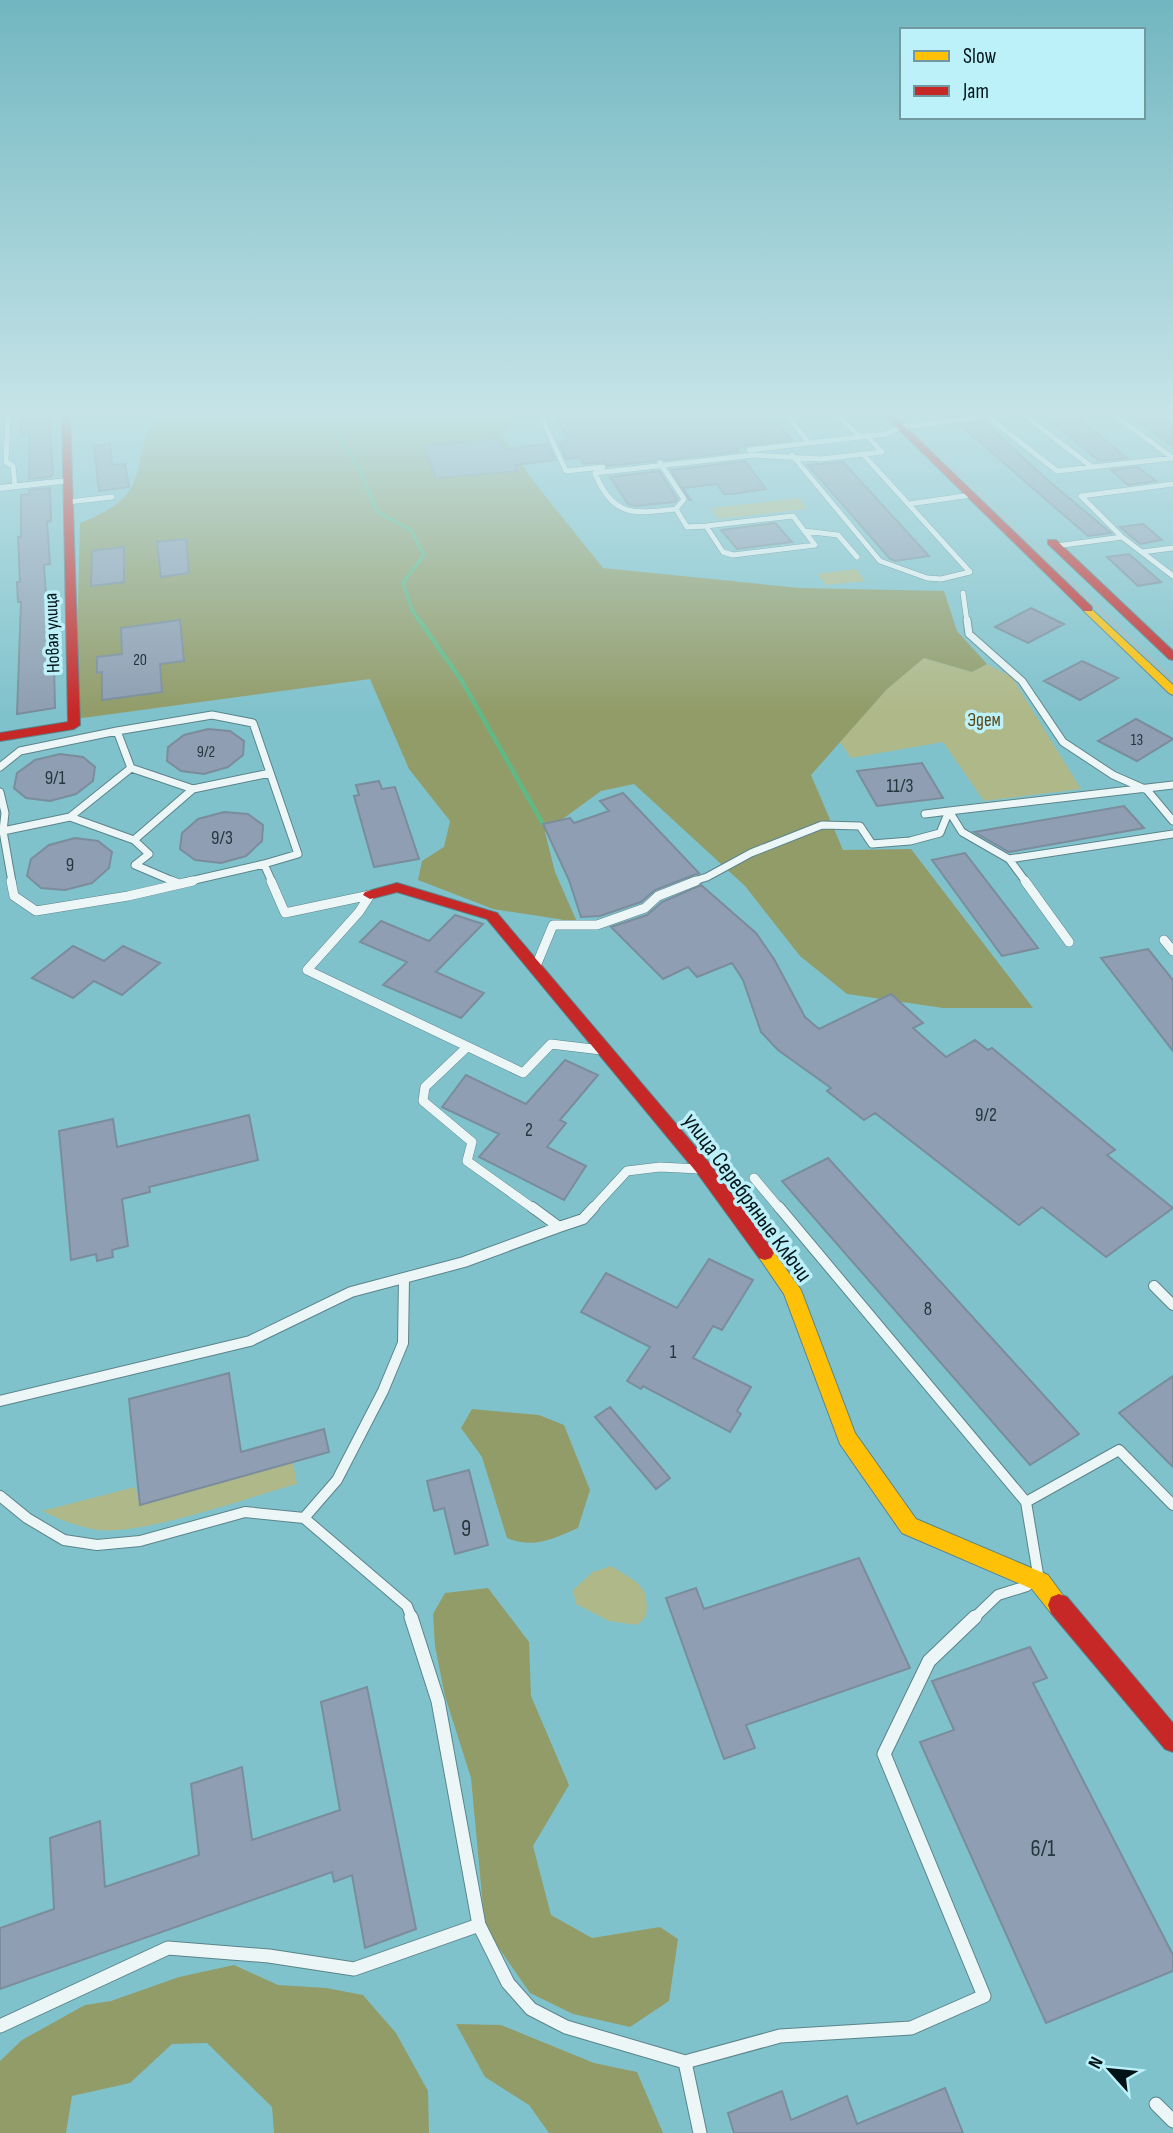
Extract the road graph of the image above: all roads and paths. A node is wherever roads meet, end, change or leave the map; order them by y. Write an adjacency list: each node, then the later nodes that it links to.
1 (68, 514): 20 (main road, Новая улица)
2 (679, 514): 7 (lane)
3 (840, 514): 4 (lane)
4 (918, 514)
5 (990, 514): 18 (main road)
6 (1098, 514): 10 (lane)
7 (706, 526): 9 (lane); 9 (lane)
8 (1036, 528): 11 (main road)
9 (804, 530): 14 (lane)
10 (1122, 537): 11 (lane); 13 (lane)
11 (1056, 546): 17 (main road)
12 (1173, 548): 13 (lane)
13 (1142, 552): 15 (lane)
14 (852, 554)
15 (1173, 576)
16 (963, 593): 27 (lane)
17 (1173, 657)
18 (1173, 691)
19 (117, 731): 20 (lane); 23 (lane); 24 (lane)
20 (76, 732): 21 (main road); 22 (lane)
21 (0, 737)
22 (0, 767)
23 (131, 768): 26 (lane); 31 (lane)
24 (270, 773): 26 (lane); 37 (lane)
25 (1173, 785): 27 (lane)
26 (193, 789): 35 (lane)
27 (1147, 790): 29 (lane); 32 (lane)
28 (0, 792): 33 (lane)
29 (949, 811): 30 (lane); 36 (lane); 45 (lane)
30 (925, 814)
31 (70, 817): 33 (lane); 35 (lane)
32 (1173, 821)
33 (3, 831): 38 (lane)
34 (1173, 834): 36 (lane)
35 (134, 840): 40 (lane)
36 (1009, 859): 43 (lane)
37 (264, 864): 40 (lane); 41 (lane)
38 (11, 880): 39 (lane); 40 (lane)
39 (0, 882)
40 (179, 884)
41 (370, 895): 45 (main road, улица Серебряные Ключи); 46 (lane)
42 (1164, 940): 44 (lane)
43 (1069, 942)
44 (1173, 951)
45 (535, 969): 47 (main road, улица Серебряные Ключи)
46 (466, 1048): 47 (lane); 50 (lane)
47 (606, 1051): 48 (main road, улица Серебряные Ключи)
48 (704, 1169): 50 (lane); 59 (main road, улица Серебряные Ключи)
49 (754, 1178): 56 (lane)
50 (559, 1227): 51 (lane)
51 (404, 1279): 54 (lane); 58 (lane)
52 (1154, 1286): 53 (lane)
53 (1173, 1305)
54 (0, 1401)
55 (0, 1496): 58 (lane)
56 (1026, 1502): 57 (lane); 59 (lane)
57 (1173, 1506)
58 (304, 1518): 61 (lane)
59 (1040, 1582): 60 (main road, улица Серебряные Ключи); 63 (lane)
60 (1173, 1741)
61 (479, 1925): 62 (lane); 63 (lane)
62 (0, 2026)
63 (685, 2062): 66 (lane)
64 (1156, 2104): 65 (lane)
65 (1173, 2121)
66 (700, 2133)

